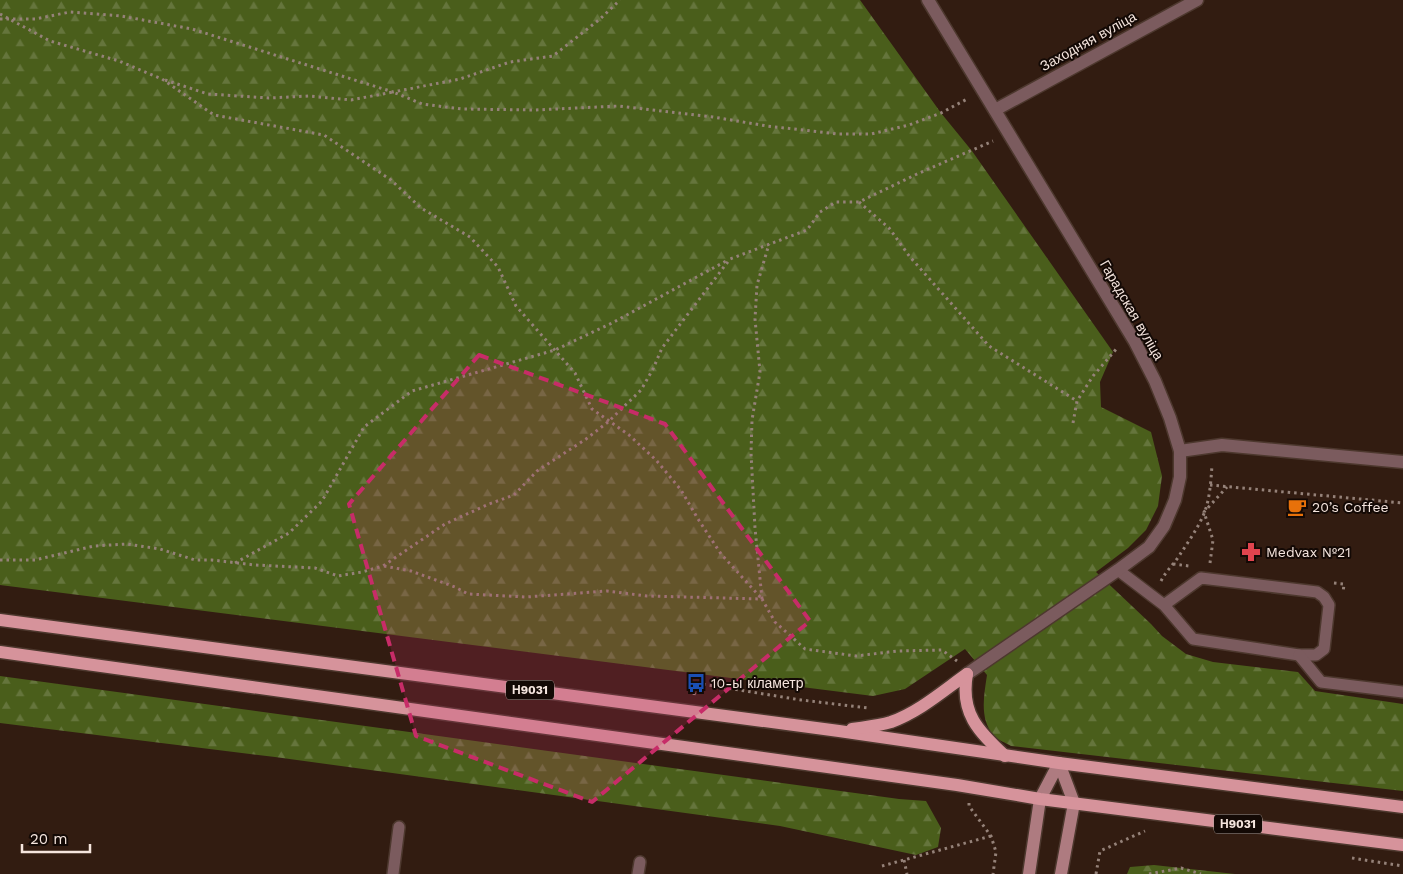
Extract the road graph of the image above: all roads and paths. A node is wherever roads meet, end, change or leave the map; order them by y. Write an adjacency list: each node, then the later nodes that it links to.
1 (620, 0): 9 (path)
2 (928, 0): 8 (street, Гарадская вуліца)
3 (1197, 0): 10 (street, Заходняя вуліца)
4 (0, 14): 6 (path)
5 (0, 19): 6 (path)
6 (13, 19): 7 (path); 9 (path)
7 (162, 79): 9 (path); 16 (path)
8 (983, 91): 9 (path); 10 (street, Гарадская вуліца)
9 (393, 92)
10 (995, 110): 11 (street, Гарадская вуліца)
11 (1009, 133): 12 (path); 15 (street, Гарадская вуліца)
12 (859, 202): 13 (path); 17 (path)
13 (770, 244): 14 (path); 33 (path)
14 (730, 259): 16 (path); 18 (path)
15 (1131, 334): 17 (path); 20 (street, Гарадская вуліца)
16 (555, 350): 18 (path); 28 (path)
17 (1077, 401): 19 (path)
18 (608, 422): 29 (path); 33 (path)
19 (1073, 423)
20 (1180, 451): 21 (street); 31 (street, Гарадская вуліца)
21 (1403, 462)
22 (1212, 465): 23 (path)
23 (1210, 485): 24 (path); 26 (path)
24 (1227, 486): 25 (path); 26 (path)
25 (1403, 503)
26 (1204, 512): 30 (path); 32 (path)
27 (0, 560): 28 (path)
28 (235, 563): 29 (path)
29 (383, 566): 33 (path)
30 (1209, 568)
31 (1118, 570): 32 (lane); 39 (street, Гарадская вуліца)
32 (1154, 597): 34 (lane)
33 (762, 599): 38 (path)
34 (1164, 605): 37 (lane); 37 (lane)
35 (0, 620): 42 (main road, Н9031)
36 (0, 652): 46 (main road, Н9031)
37 (1299, 655): 40 (lane)
38 (952, 668)
39 (967, 674): 43 (main road); 44 (main road)
40 (1403, 692)
41 (875, 708): 42 (path)
42 (691, 711): 43 (main road, Н9031)
43 (839, 731): 44 (main road, Н9031)
44 (1004, 756): 45 (main road, Н9031)
45 (1059, 764): 46 (main road); 47 (main road); 48 (main road, Н9031)
46 (1040, 799): 47 (main road, Н9031); 61 (main road)
47 (1074, 802): 51 (main road, Н9031); 62 (main road)
48 (1403, 807)
49 (400, 827): 57 (lane)
50 (1155, 832): 63 (path)
51 (1403, 845)
52 (1348, 858): 56 (path)
53 (904, 860): 55 (path); 59 (path); 60 (path)
54 (640, 862): 58 (lane)
55 (882, 866)
56 (1403, 866)
57 (393, 874)
58 (638, 874)
59 (907, 874)
60 (993, 874)
61 (1029, 874)
62 (1061, 874)
63 (1096, 874)
64 (1149, 874): 65 (path)
65 (1201, 874)

